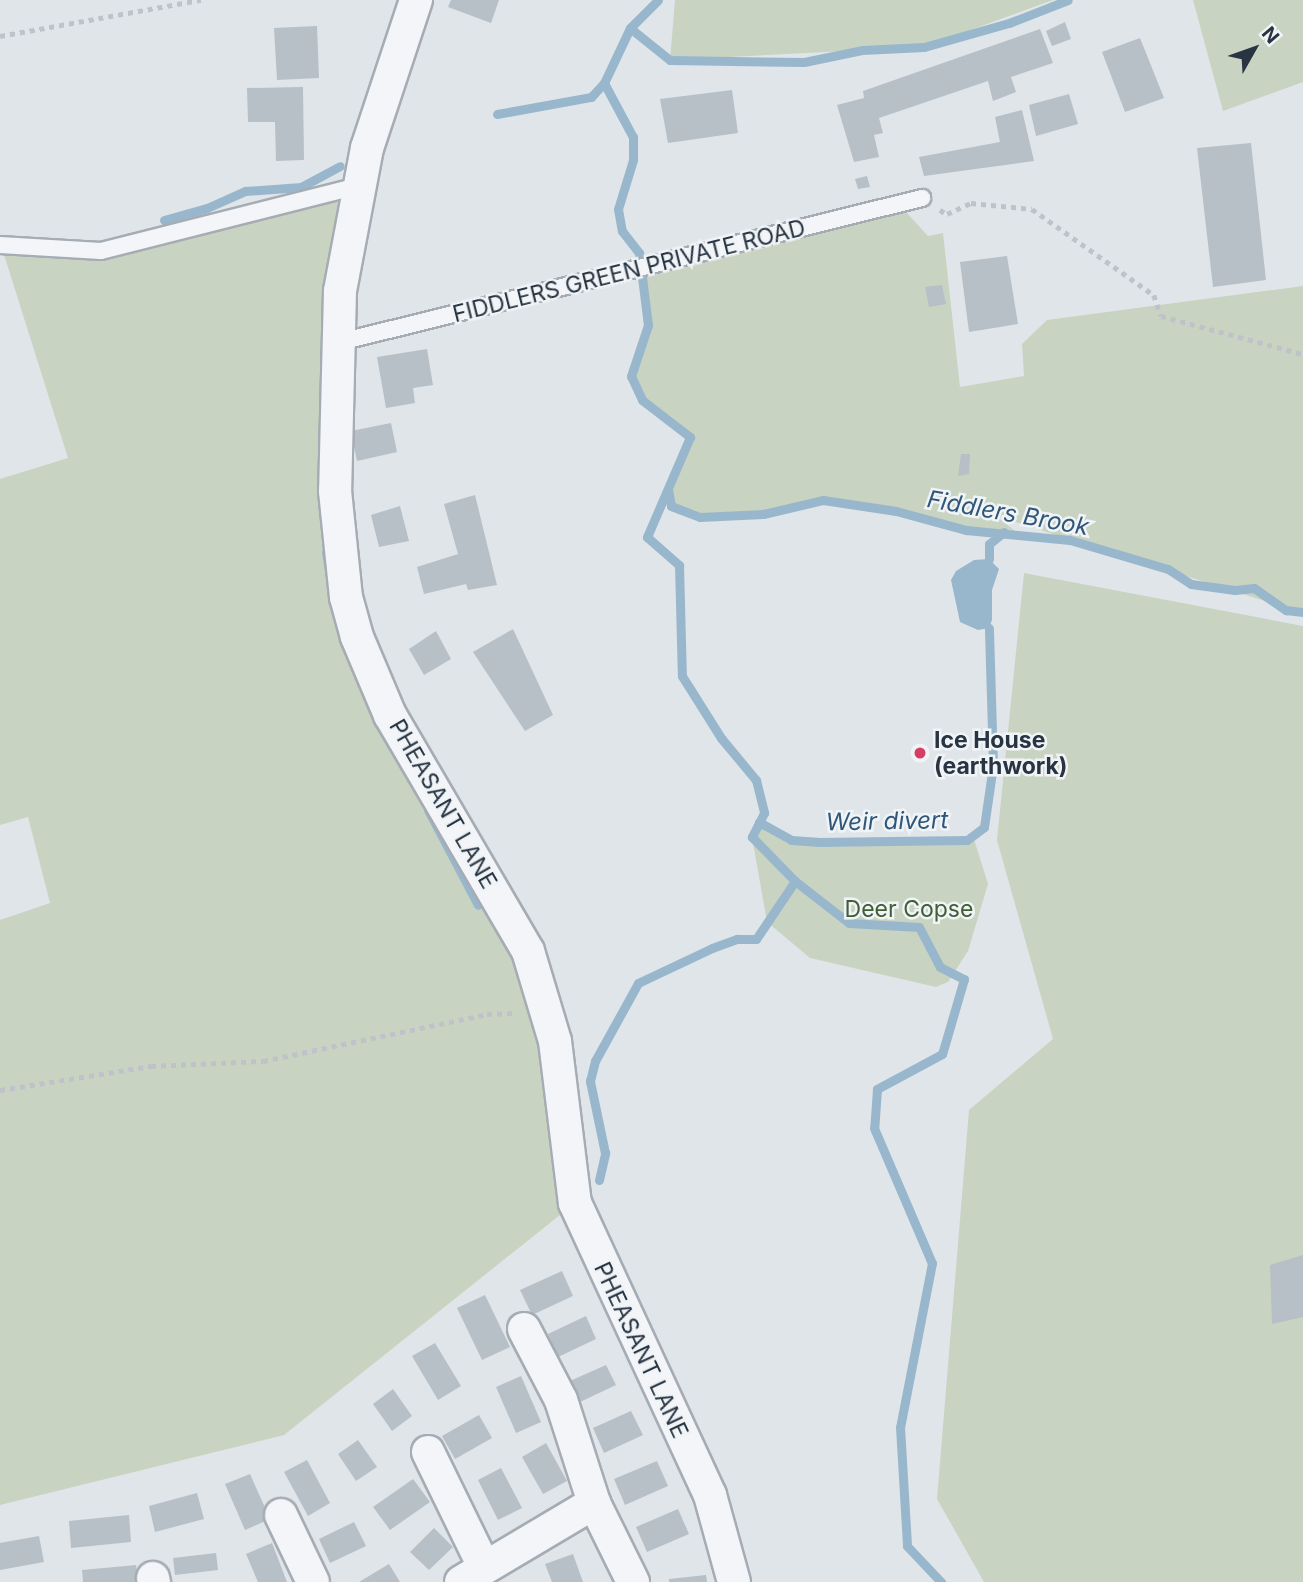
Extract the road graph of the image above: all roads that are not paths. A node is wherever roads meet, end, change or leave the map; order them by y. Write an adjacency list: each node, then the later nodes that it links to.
1 (416, 0): 2 (street, PHEASANT LANE)
2 (358, 186): 4 (lane); 5 (street, PHEASANT LANE)
3 (922, 198): 5 (lane, FIDDLERS GREEN PRIVATE ROAD)
4 (0, 245)
5 (335, 344): 13 (street, PHEASANT LANE)
6 (524, 1329): 8 (street)
7 (428, 1452): 10 (street)
8 (594, 1503): 10 (street); 12 (street)
9 (281, 1515): 11 (street)
10 (472, 1574)
11 (313, 1582)
12 (633, 1582)
13 (734, 1582)

